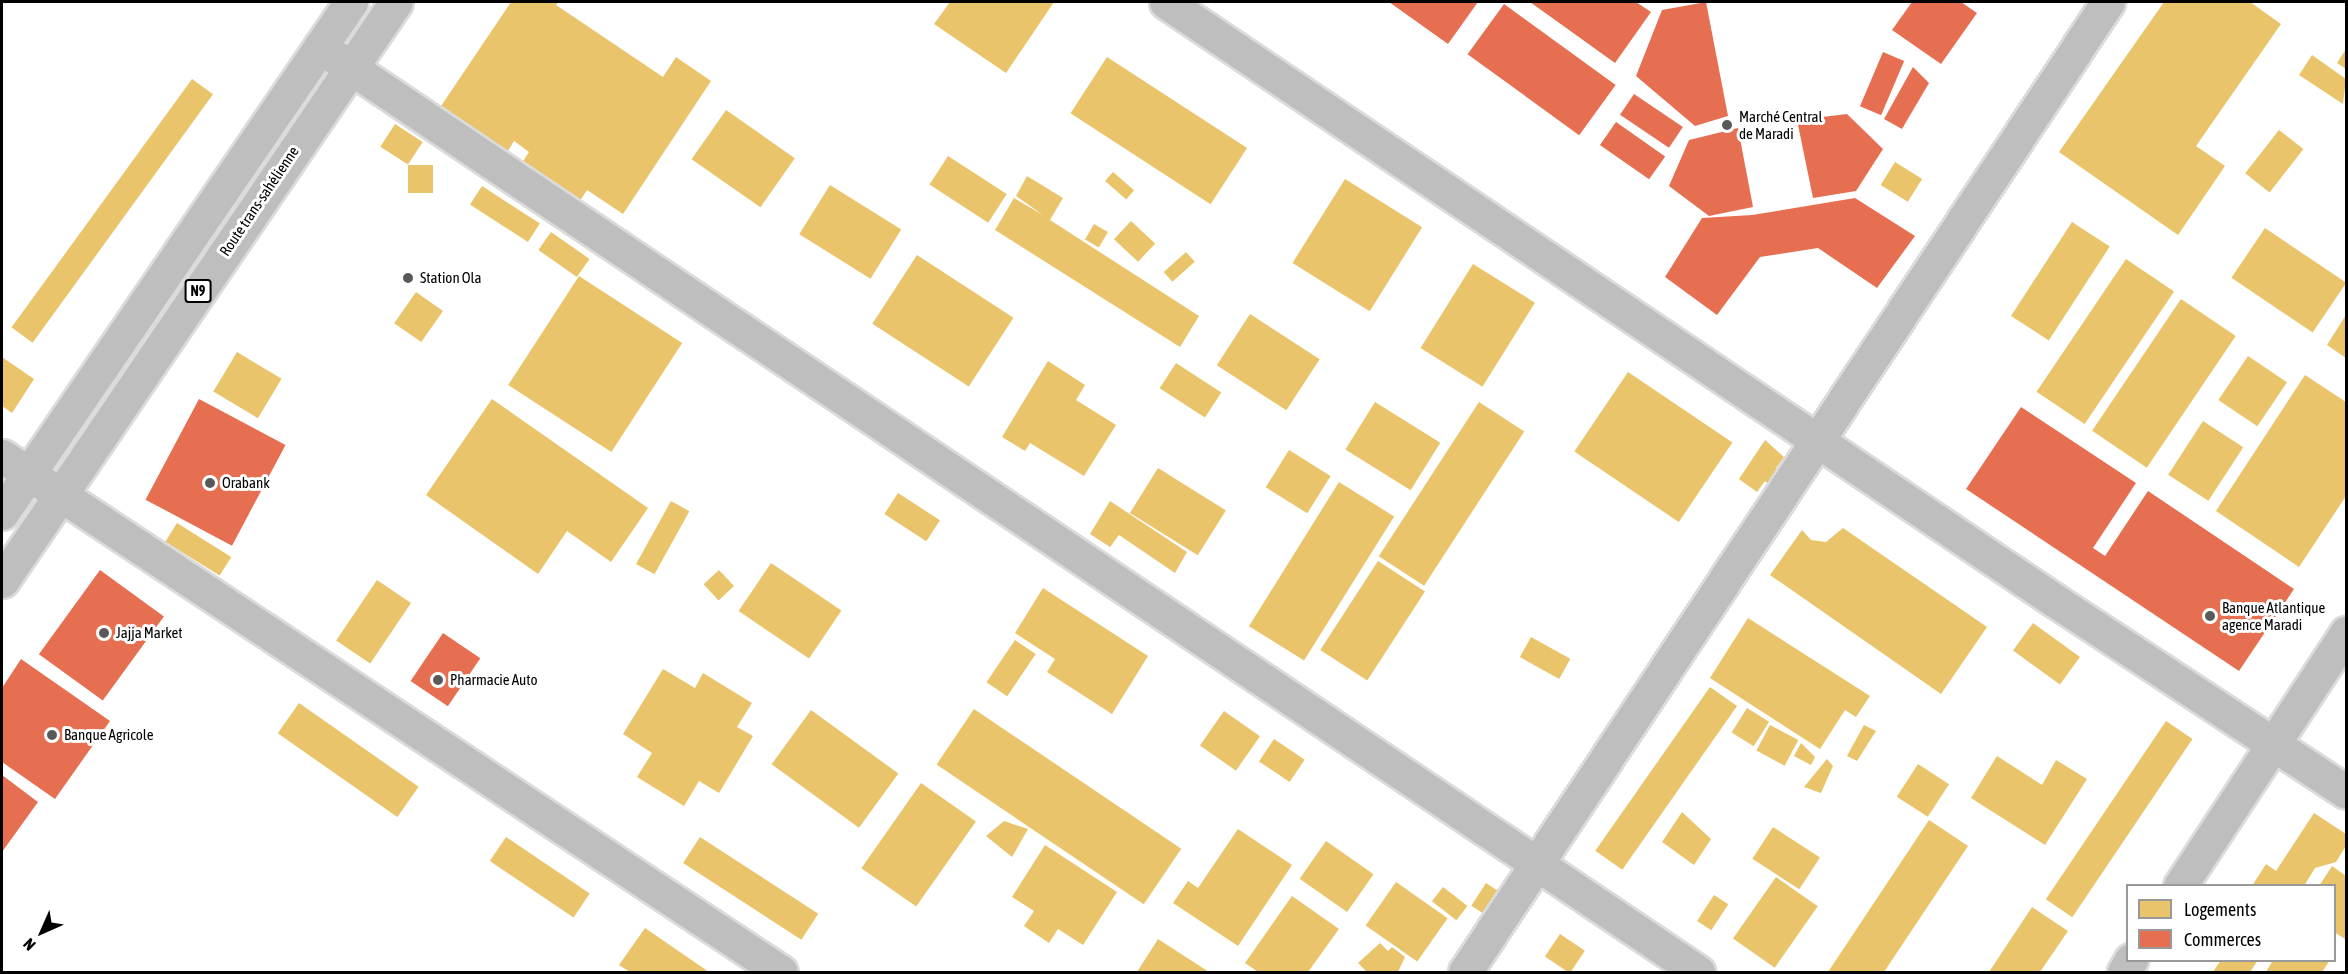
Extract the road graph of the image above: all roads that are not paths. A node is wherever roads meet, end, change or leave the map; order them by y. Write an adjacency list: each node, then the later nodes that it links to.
1 (351, 2): 5 (main road, N9)
2 (396, 2): 6 (main road, Route trans-sahélienne / N9)
3 (1166, 2): 7 (main road)
4 (2108, 2): 7 (main road)
5 (321, 47): 6 (main road); 8 (main road, N9)
6 (352, 68): 9 (main road, Route trans-sahélienne / N9); 15 (main road)
7 (1820, 441): 13 (main road); 15 (main road)
8 (15, 464): 9 (main road); 10 (main road, N9)
9 (60, 493): 11 (main road, Route trans-sahélienne / N9); 17 (main road)
10 (2, 513)
11 (2, 581)
12 (2346, 633): 13 (main road)
13 (2273, 744): 14 (main road); 16 (main road)
14 (2346, 792)
15 (1539, 864): 18 (main road); 19 (main road)
16 (2181, 884)
17 (781, 972)
18 (1465, 972)
19 (1698, 972)

